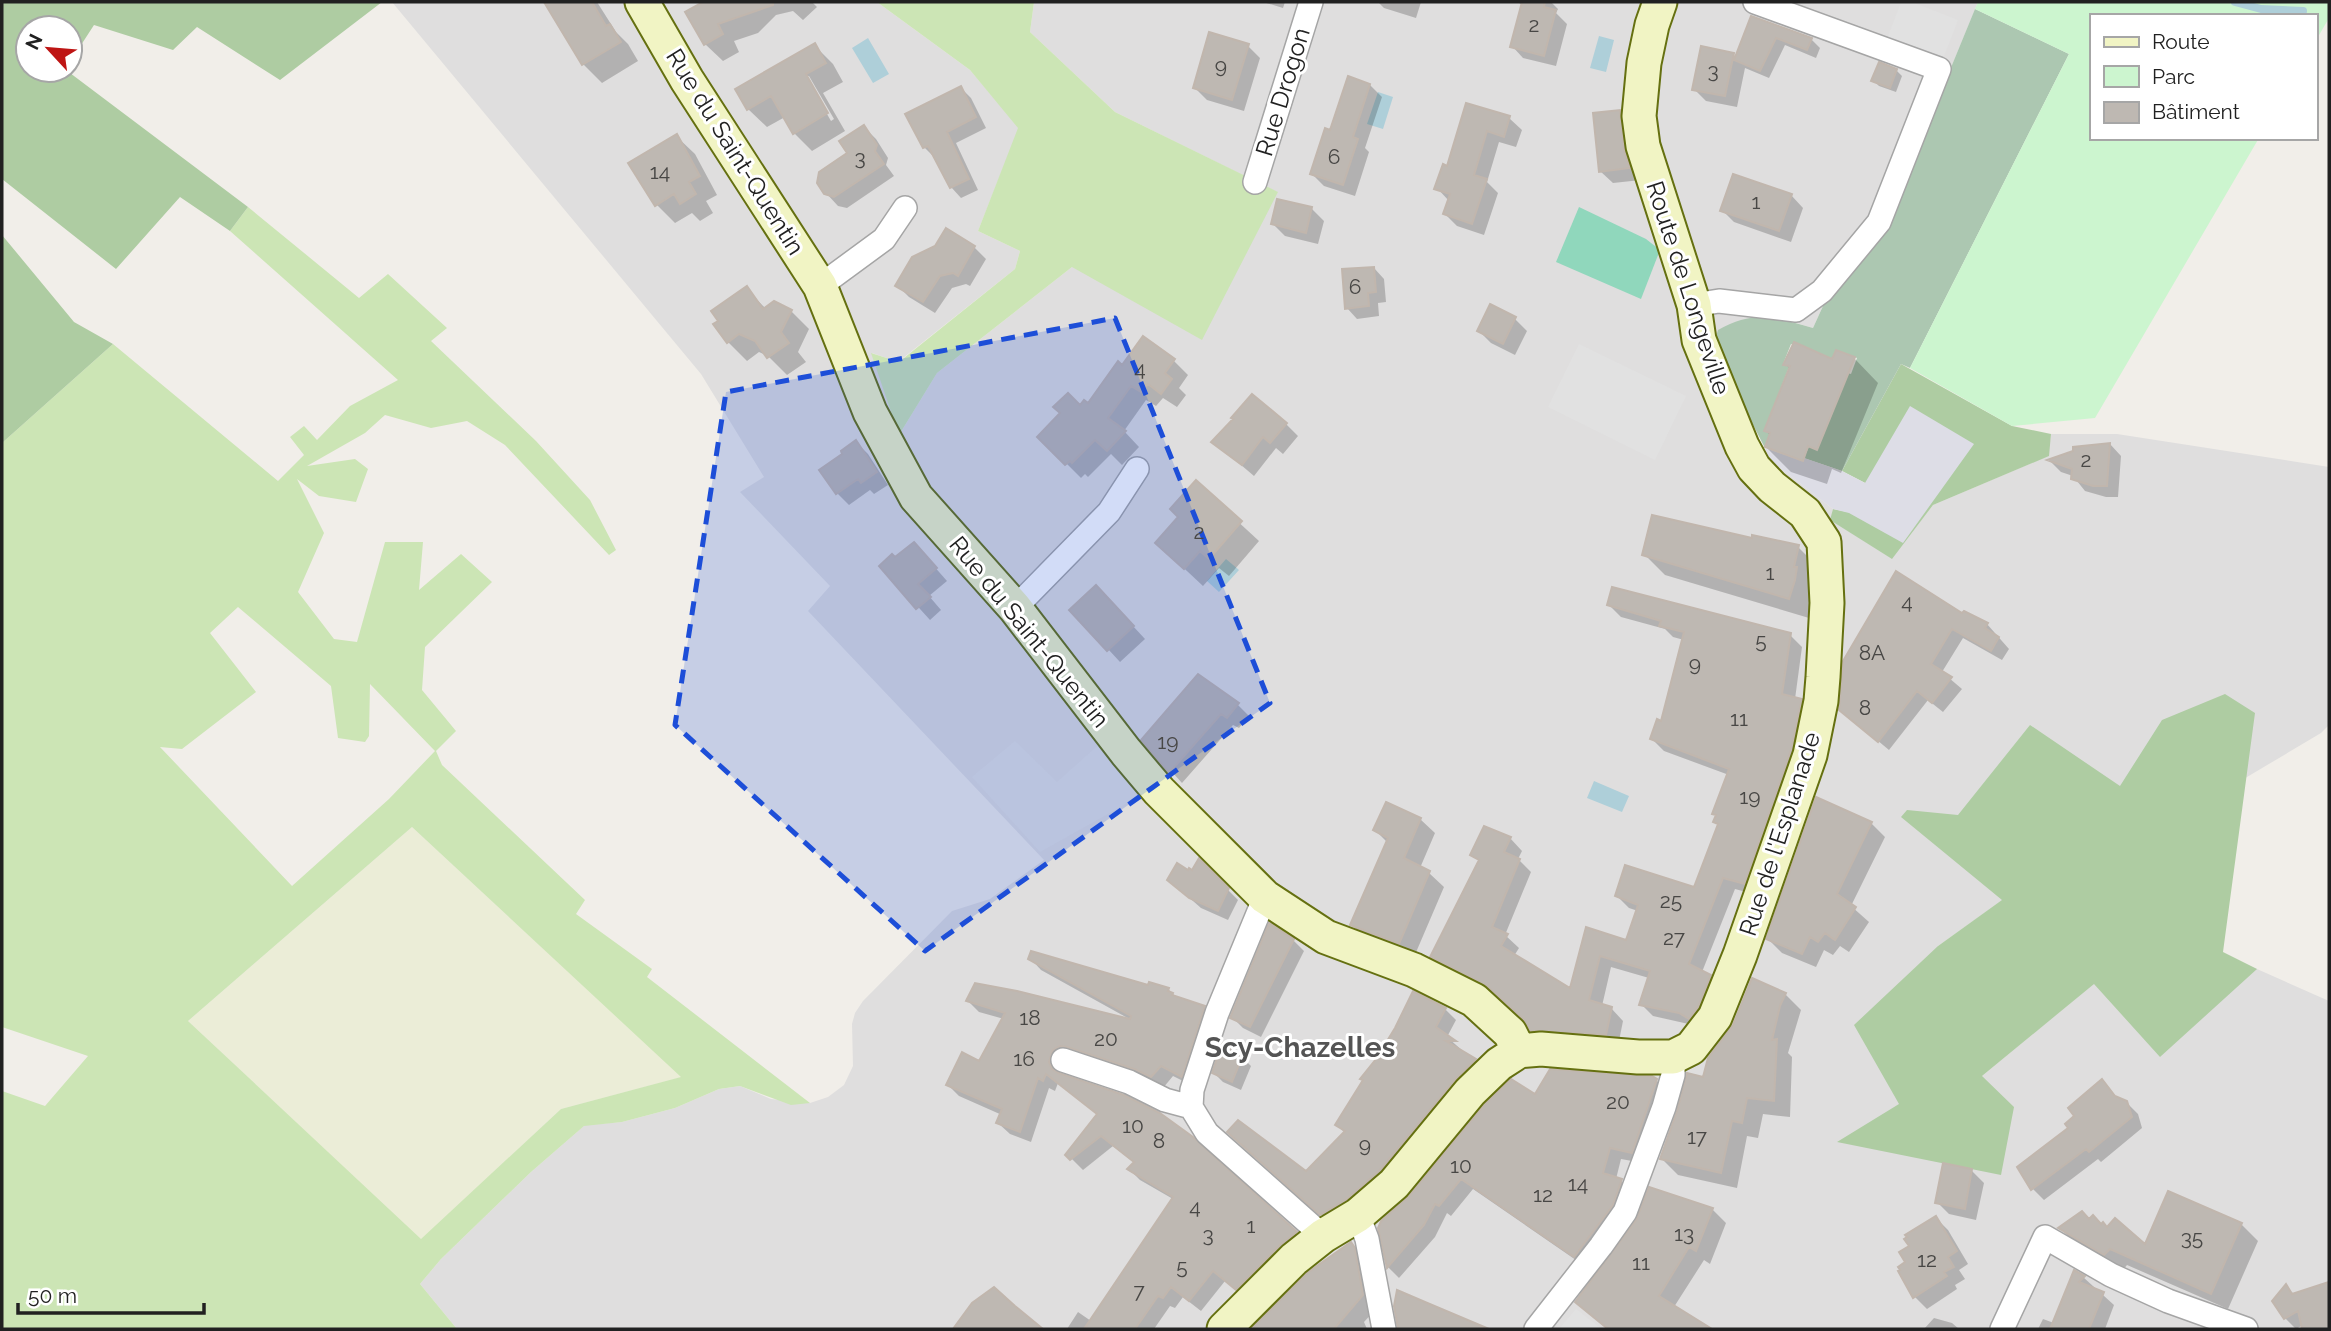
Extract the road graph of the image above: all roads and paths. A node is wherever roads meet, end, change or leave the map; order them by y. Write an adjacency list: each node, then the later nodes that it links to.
1 (642, 2): 7 (street, Rue du Saint-Quentin)
2 (1311, 2): 5 (street, Rue Drogon)
3 (1660, 2): 8 (street, Route de Longeville)
4 (1755, 2): 8 (street)
5 (1255, 182)
6 (905, 208): 7 (street)
7 (820, 286): 11 (street, Rue du Saint-Quentin)
8 (1694, 305): 10 (street, Route de Longeville)
9 (1137, 469): 11 (street)
10 (1824, 542): 14 (street, Rue de l'Esplanade)
11 (1015, 608): 12 (street, Rue du Saint-Quentin)
12 (1265, 897): 13 (street, Rue du Saint-Quentin); 16 (street)
13 (1519, 1051): 14 (street); 17 (street)
14 (1673, 1057): 21 (street)
15 (1063, 1060): 16 (street)
16 (1191, 1107): 18 (street)
17 (1358, 1215): 18 (street); 20 (street)
18 (1323, 1237): 19 (street)
19 (1224, 1329)
20 (1384, 1329)
21 (1536, 1329)
22 (2003, 1329): 23 (street)
23 (2246, 1329)

